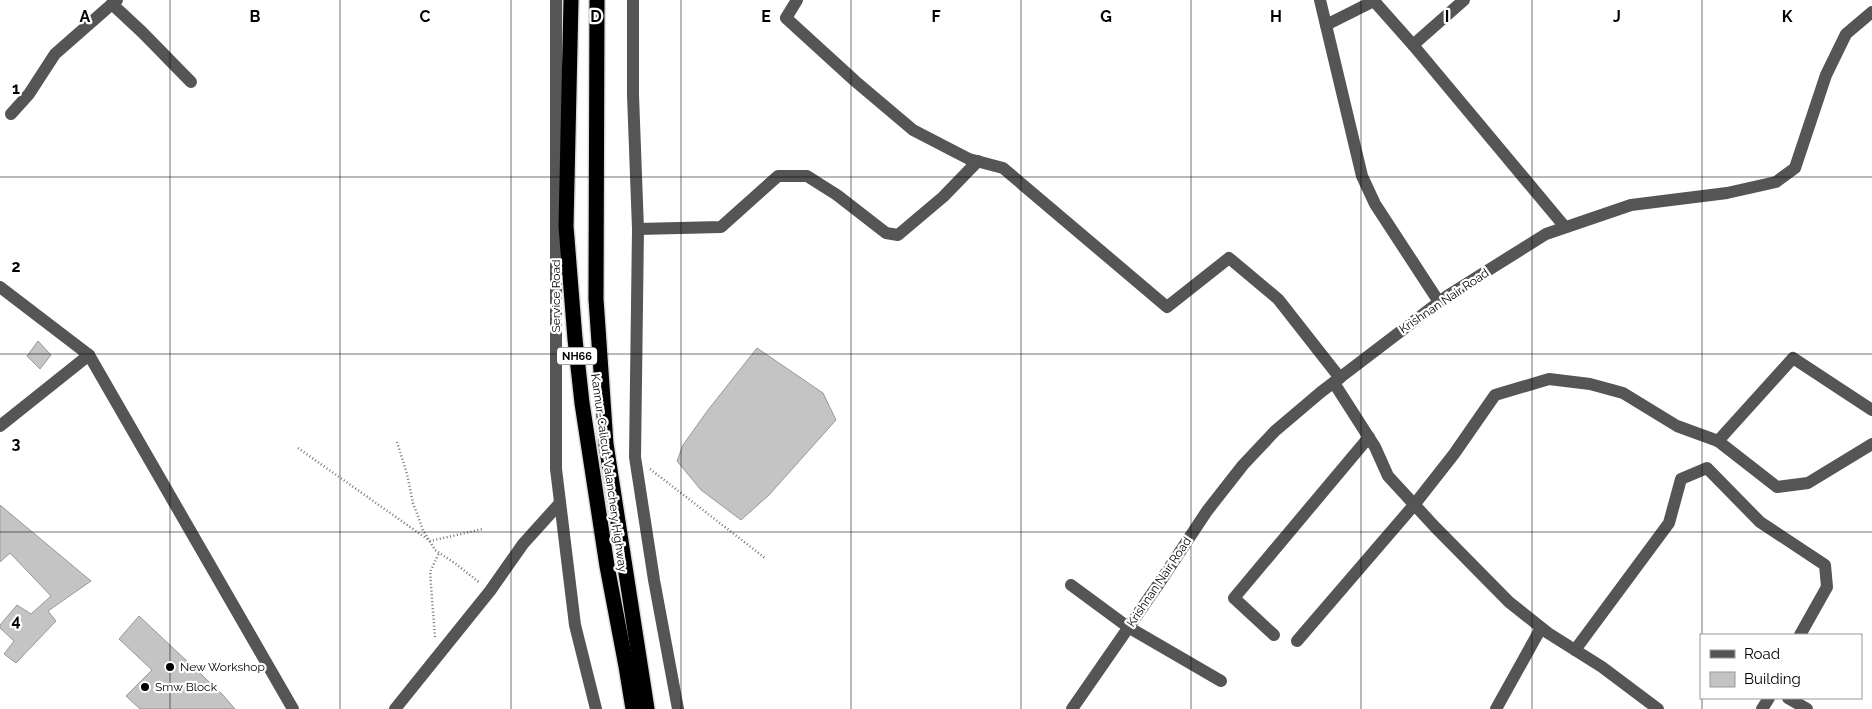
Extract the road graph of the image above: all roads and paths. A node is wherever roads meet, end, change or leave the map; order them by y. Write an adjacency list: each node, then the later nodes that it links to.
1 (556, 0): 29 (street, Service Road)
2 (572, 0): 49 (highway, Kannur-Calicut-Valanchery Highway / NH66)
3 (597, 0): 50 (highway)
4 (633, 0): 16 (street)
5 (797, 0): 14 (street)
6 (1320, 0): 10 (street)
7 (1464, 0): 11 (street)
8 (114, 2): 12 (street); 13 (street)
9 (1872, 12): 15 (street, Krishnan Nair Road)
10 (1326, 25): 11 (street); 18 (street)
11 (1413, 44): 15 (street)
12 (191, 82)
13 (11, 114)
14 (978, 161): 16 (street); 20 (street)
15 (1565, 227): 18 (street, Krishnan Nair Road)
16 (638, 229): 28 (street)
17 (0, 287): 19 (street)
18 (1440, 302): 20 (street, Krishnan Nair Road)
19 (89, 355): 22 (street); 46 (street)
20 (1337, 380): 23 (street); 37 (street, Krishnan Nair Road)
21 (1872, 410): 24 (street)
22 (0, 426)
23 (1369, 437): 30 (street); 40 (street)
24 (1718, 441): 26 (street); 30 (street)
25 (397, 442): 32 (path)
26 (1872, 444)
27 (298, 448): 32 (path)
28 (636, 457): 34 (path); 51 (street)
29 (560, 503): 36 (street); 48 (street, Service Road)
30 (1414, 505): 38 (street); 41 (street)
31 (483, 529): 32 (path)
32 (430, 542): 33 (path)
33 (439, 553): 36 (path); 43 (path)
34 (765, 558)
35 (1071, 585): 37 (street)
36 (490, 591): 43 (street)
37 (1128, 626): 44 (street); 52 (street, Krishnan Nair Road)
38 (1541, 628): 42 (street); 53 (street)
39 (1801, 634): 42 (street)
40 (1274, 635)
41 (1297, 641)
42 (1575, 650): 54 (street)
43 (441, 652): 47 (street)
44 (1221, 681)
45 (1790, 699): 55 (street)
46 (294, 709)
47 (395, 709)
48 (596, 709)
49 (633, 709)
50 (647, 709)
51 (678, 709)
52 (1072, 709)
53 (1496, 709)
54 (1658, 709)
55 (1807, 709)

